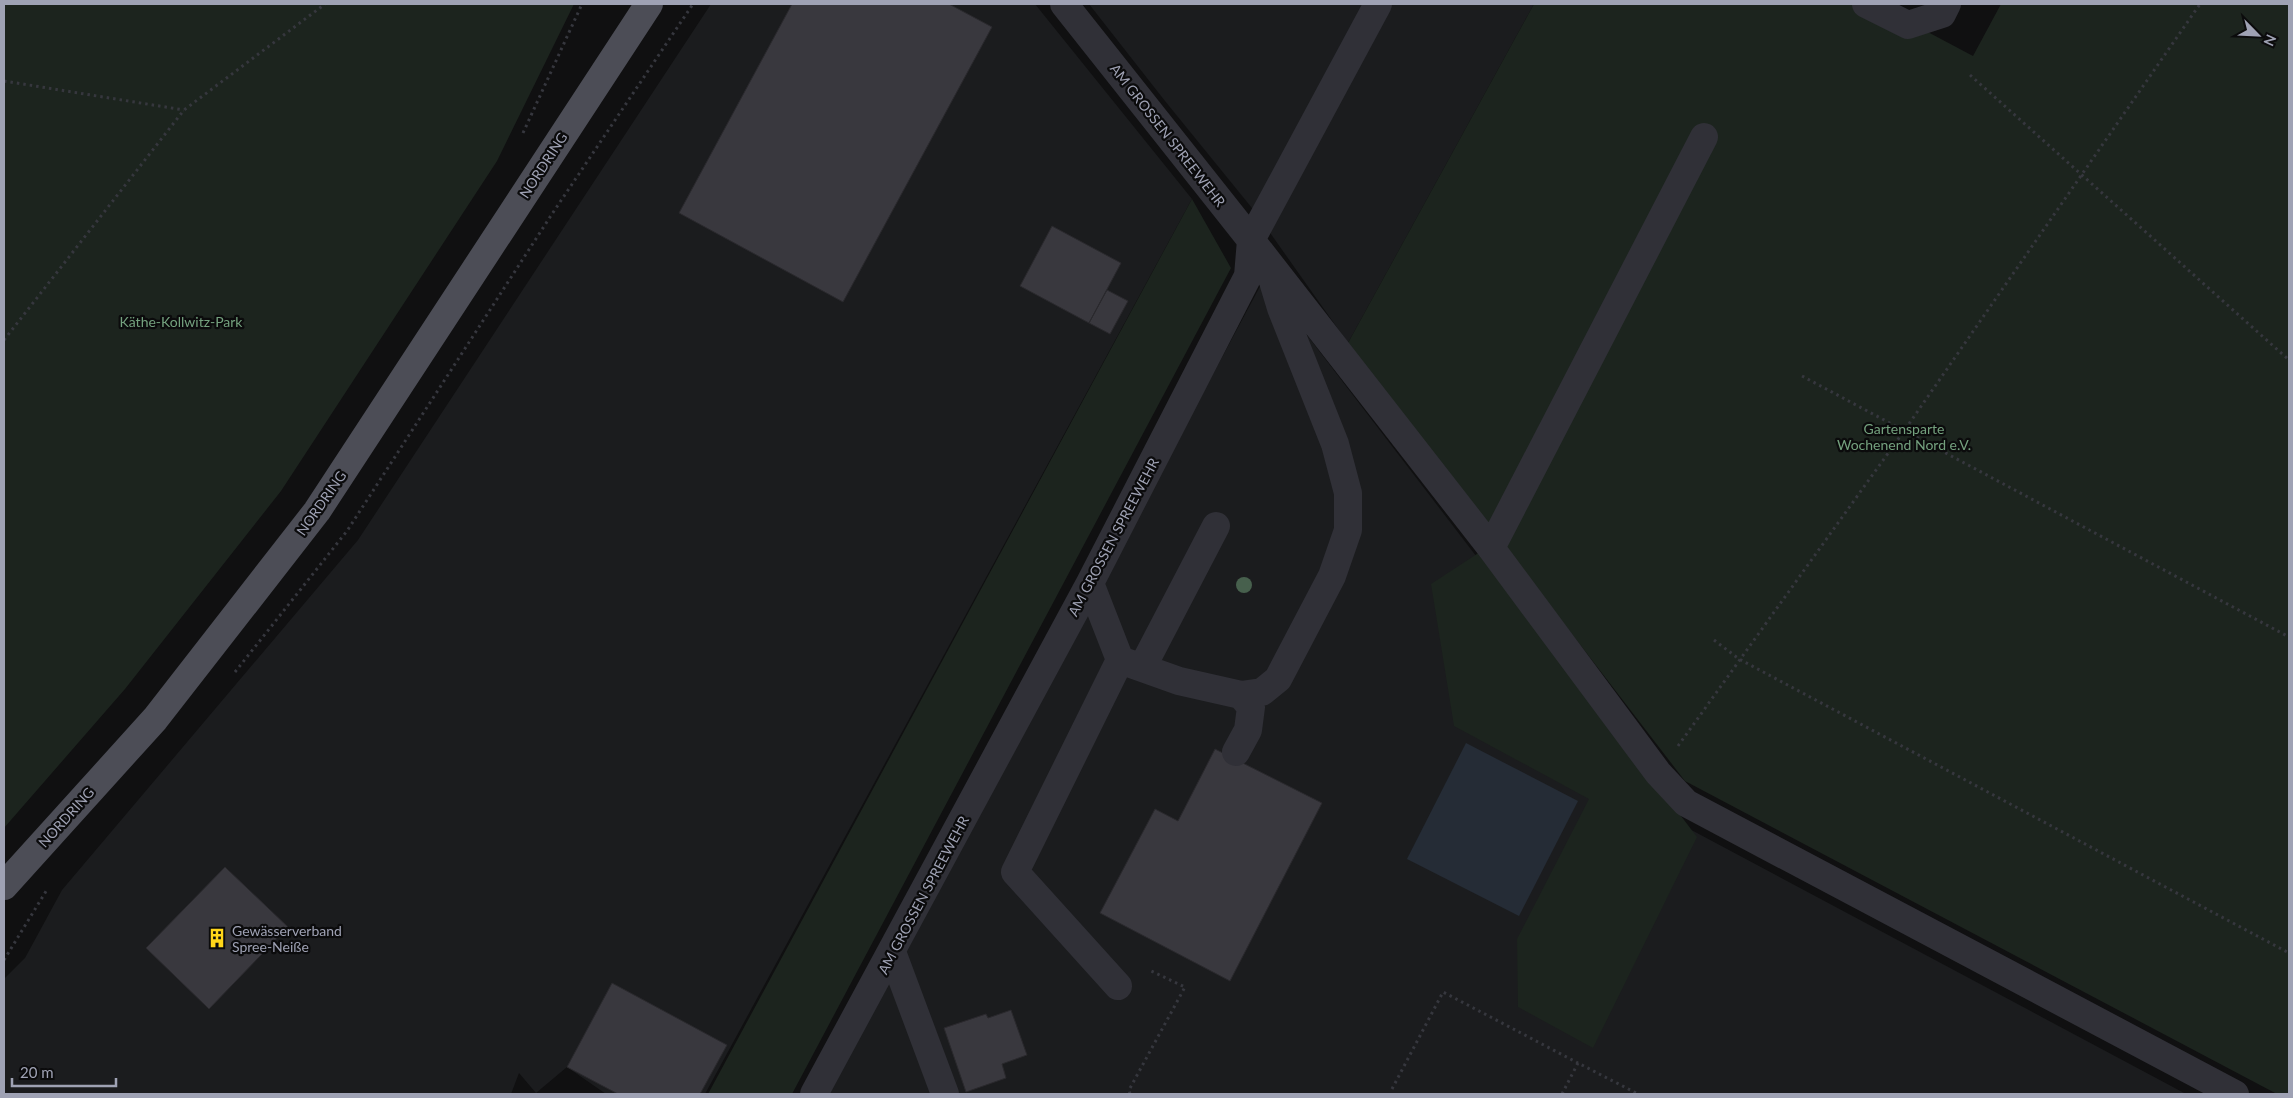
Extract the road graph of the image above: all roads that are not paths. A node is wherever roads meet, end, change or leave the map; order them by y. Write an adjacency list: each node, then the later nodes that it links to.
1 (628, 4): 7 (main road, NORDRING)
2 (649, 4): 7 (main road, NORDRING)
3 (1064, 4): 9 (street, AM GROSSEN SPREEWEHR)
4 (1378, 4): 9 (street)
5 (1866, 4): 6 (street)
6 (1948, 4)
7 (594, 87): 16 (main road, NORDRING)
8 (1704, 137): 11 (street)
9 (1258, 248): 11 (street); 12 (street, AM GROSSEN SPREEWEHR); 14 (street)
10 (1216, 526): 13 (street)
11 (1491, 548): 21 (street)
12 (1090, 583): 13 (street); 17 (street, AM GROSSEN SPREEWEHR)
13 (1131, 663): 14 (street); 18 (street)
14 (1241, 695): 15 (street)
15 (1236, 752)
16 (4, 886)
17 (892, 952): 19 (street, AM GROSSEN SPREEWEHR); 20 (street)
18 (1118, 986)
19 (814, 1094)
20 (946, 1094)
21 (2235, 1094)

